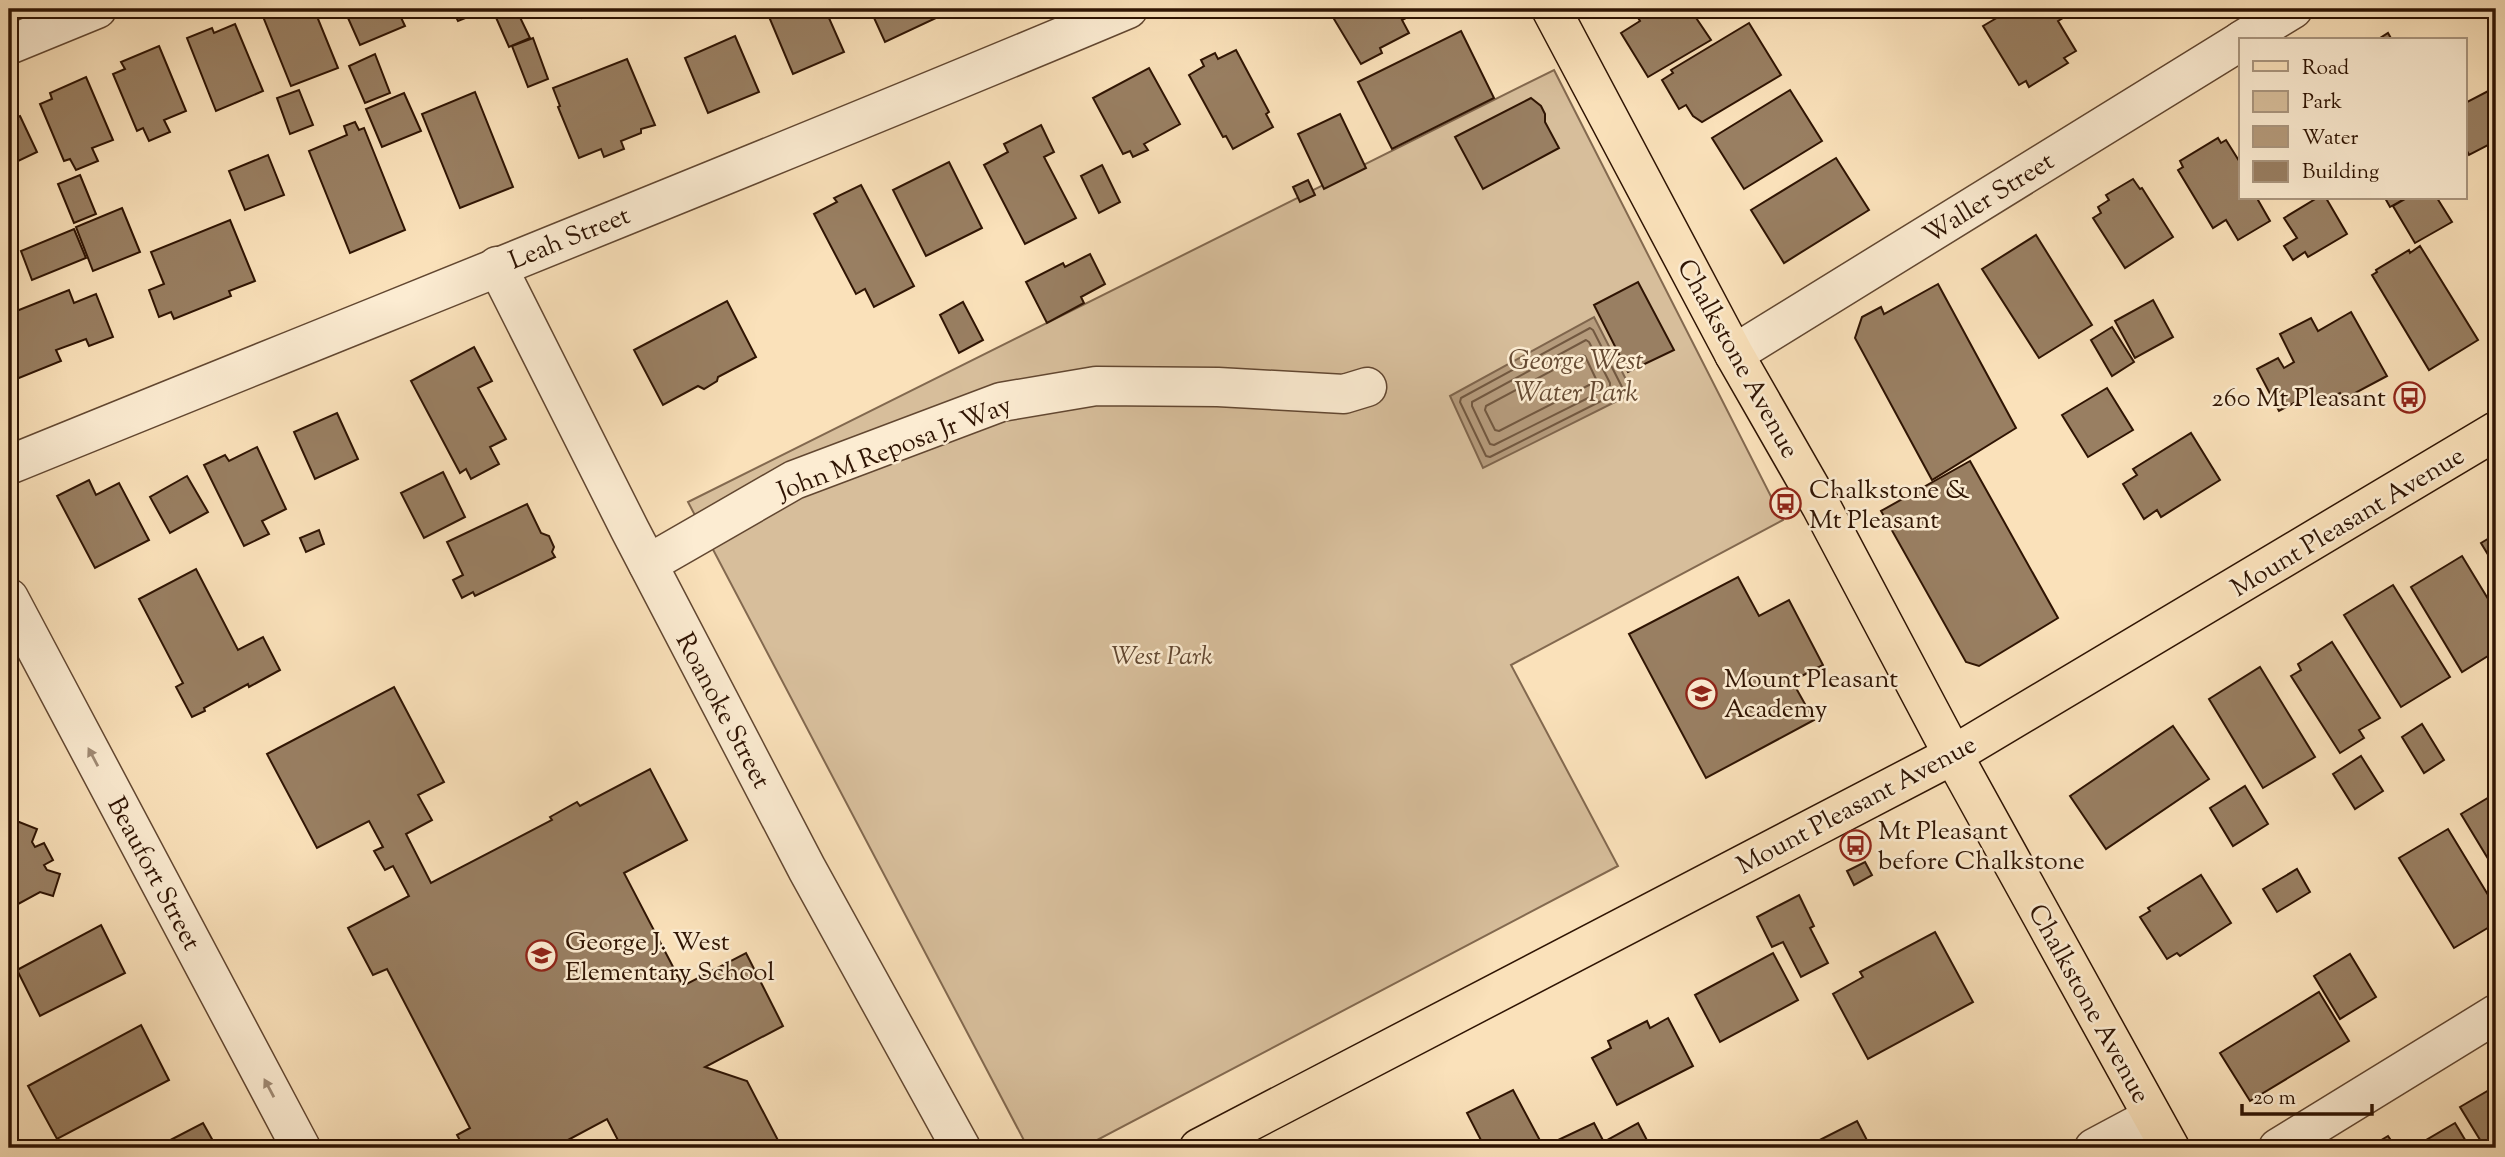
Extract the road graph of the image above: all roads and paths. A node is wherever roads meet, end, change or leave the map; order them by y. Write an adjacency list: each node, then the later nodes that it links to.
1 (97, 9): 7 (street)
2 (1128, 9): 8 (street, Leah Street)
3 (1551, 9): 9 (main road, Chalkstone Avenue)
4 (2293, 9): 5 (street, Waller Street)
5 (2246, 38)
6 (2239, 42): 9 (street, Waller Street)
7 (9, 45)
8 (497, 266): 12 (street, Leah Street); 13 (street, Roanoke Street)
9 (1734, 354): 15 (main road, Chalkstone Avenue)
10 (1367, 387): 13 (street, John M Reposa Jr Way)
11 (2496, 431): 15 (main road, Mount Pleasant Avenue)
12 (9, 465)
13 (648, 564): 19 (street, Roanoke Street)
14 (9, 598): 18 (street, Beaufort Street, one-way to 14)
15 (1953, 755): 17 (main road, Chalkstone Avenue); 20 (main road, Mount Pleasant Avenue)
16 (2496, 1014): 22 (street)
17 (2161, 1133): 21 (street)
18 (301, 1148)
19 (961, 1148)
20 (1199, 1148)
21 (2094, 1148)
22 (2278, 1148)

